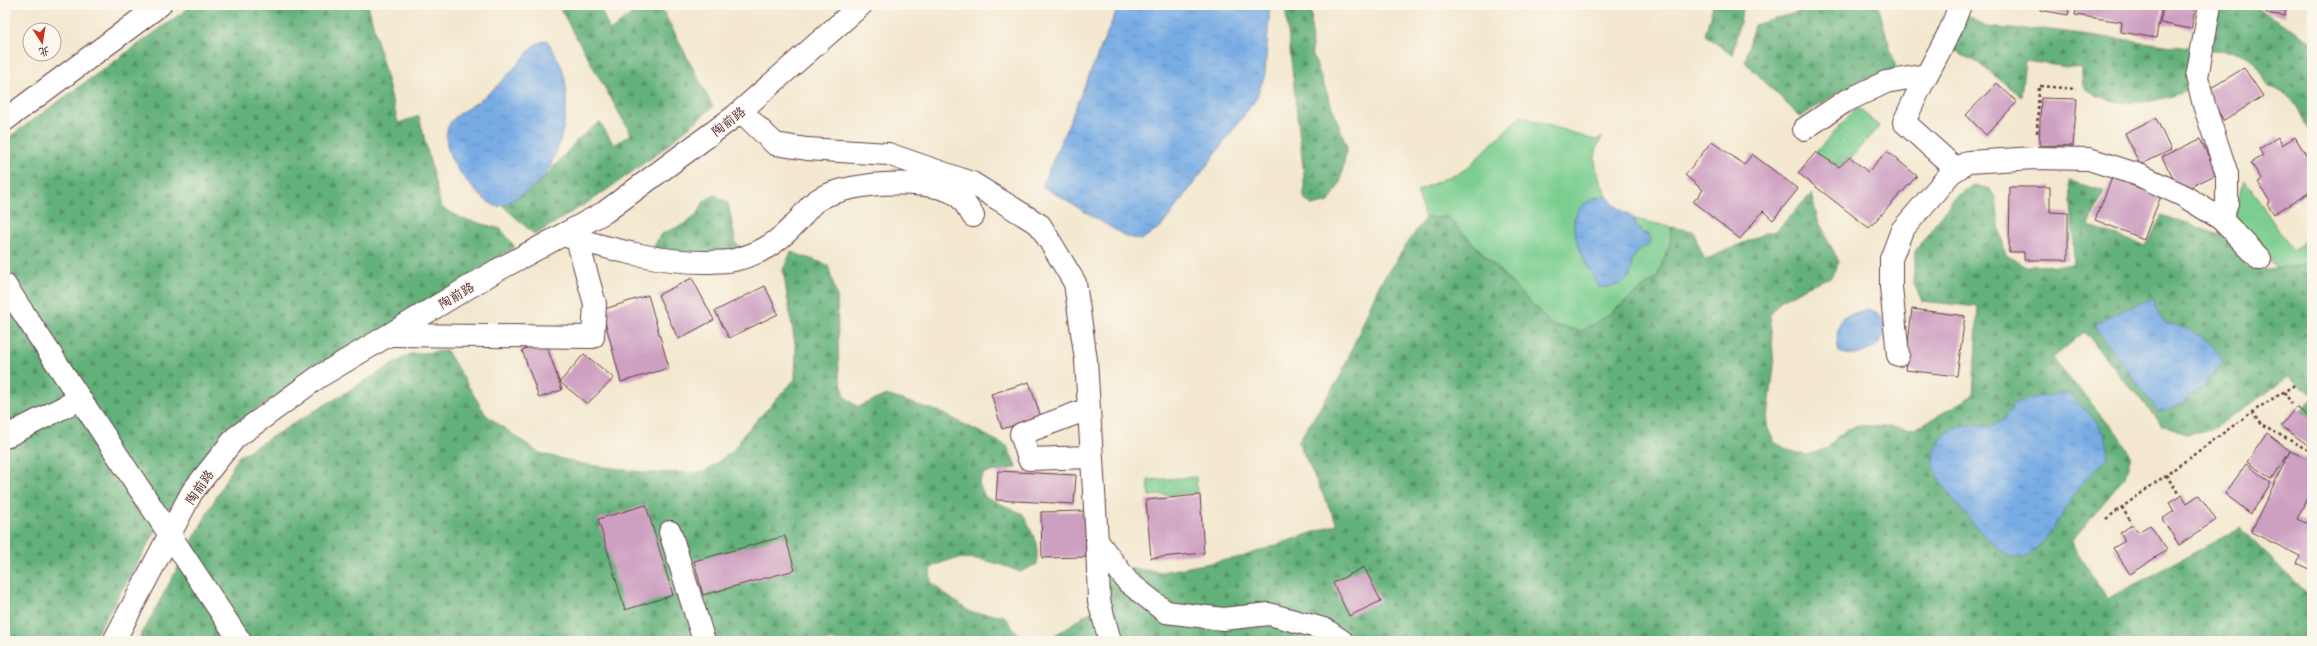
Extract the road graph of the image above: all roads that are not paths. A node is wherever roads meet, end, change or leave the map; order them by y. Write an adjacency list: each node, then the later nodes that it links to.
1 (160, 5): 7 (street)
2 (861, 5): 6 (street, 陶前路)
3 (1960, 5): 5 (street)
4 (2210, 5): 11 (street)
5 (1926, 75): 8 (street); 9 (street)
6 (741, 111): 10 (street); 12 (street, 陶前路)
7 (5, 120)
8 (1804, 129)
9 (1956, 170): 11 (street); 16 (street)
10 (969, 200): 12 (street); 18 (street)
11 (2221, 219): 13 (street)
12 (570, 237): 15 (street, 陶前路); 15 (street)
13 (2260, 259)
14 (5, 285): 17 (street)
15 (390, 335): 22 (street, 陶前路)
16 (1898, 355)
17 (80, 399): 19 (street); 22 (street)
18 (1088, 410): 20 (street); 20 (street)
19 (5, 438)
20 (1091, 457): 23 (street)
21 (670, 532): 26 (street)
22 (170, 535): 24 (street, 陶前路); 25 (street)
23 (1097, 541): 27 (street); 28 (street)
24 (114, 641)
25 (240, 641)
26 (704, 641)
27 (1110, 641)
28 (1342, 641)

